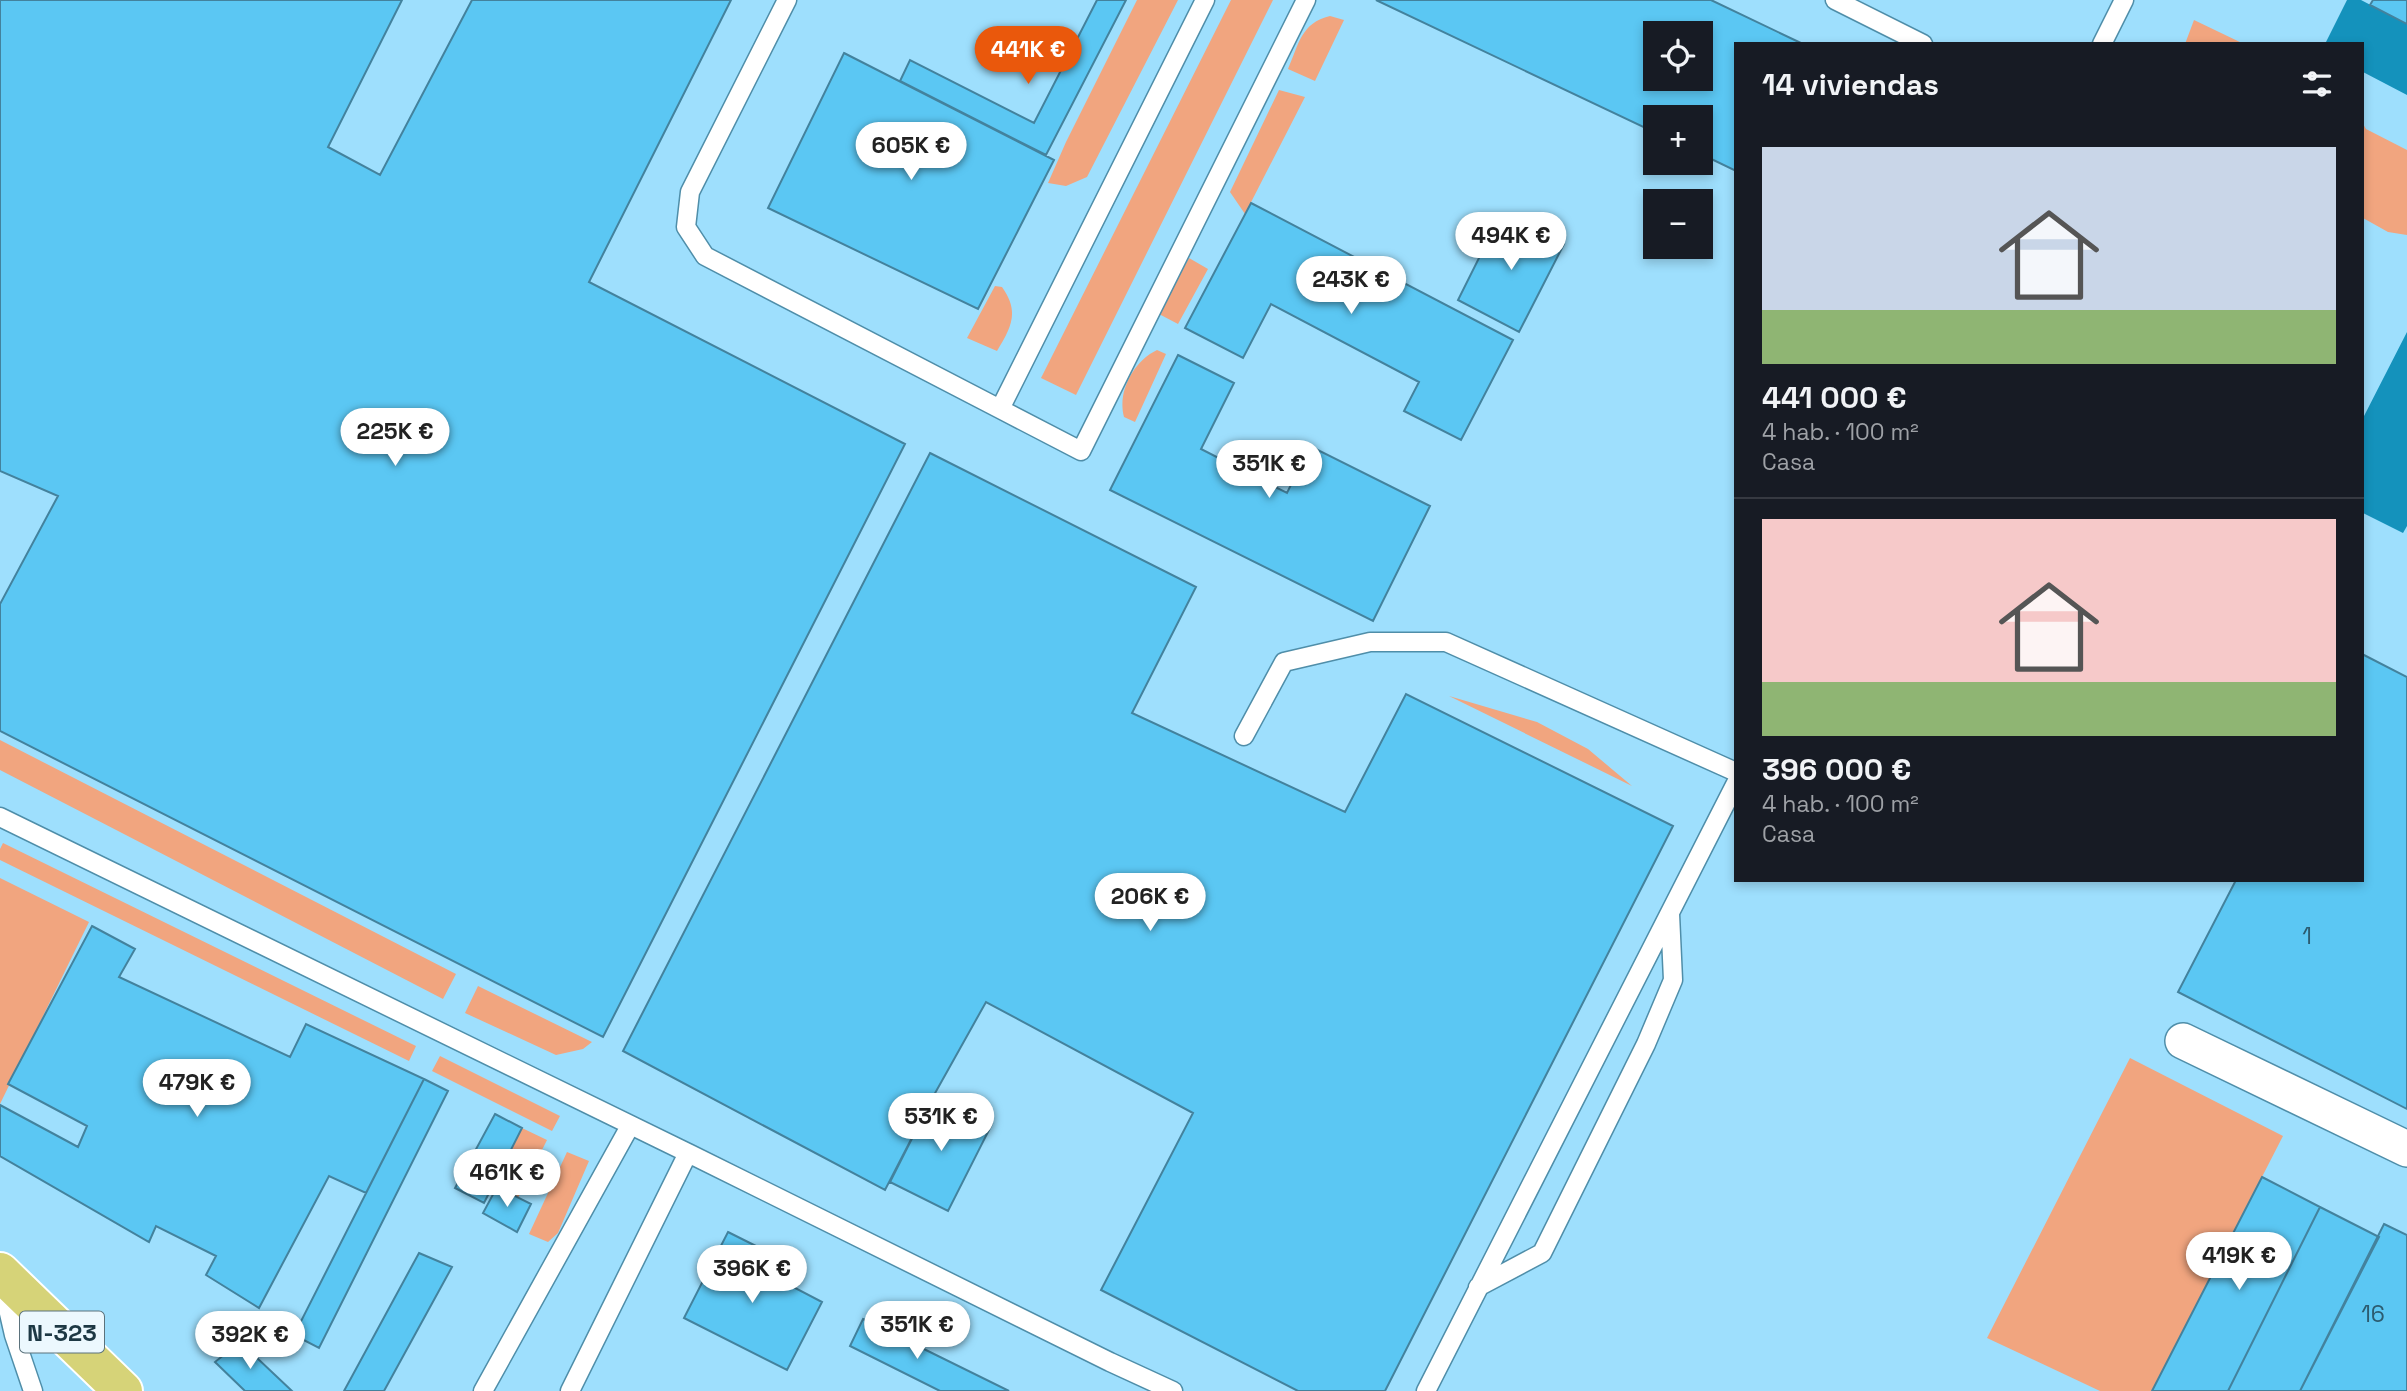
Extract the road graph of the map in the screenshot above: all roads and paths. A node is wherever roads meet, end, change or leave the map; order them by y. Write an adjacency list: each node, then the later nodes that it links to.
1 (788, 0): 8 (lane)
2 (1205, 0): 8 (lane)
3 (1306, 0): 8 (lane)
4 (1835, 0): 6 (lane)
5 (2124, 0): 7 (lane)
6 (1919, 42)
7 (2103, 42)
8 (1000, 408)
9 (1244, 736): 10 (lane)
10 (1734, 771)
11 (1734, 787): 13 (lane)
12 (0, 817): 15 (lane)
13 (1670, 913): 19 (lane); 19 (lane)
14 (2183, 1041): 16 (street)
15 (630, 1126): 17 (lane); 23 (lane)
16 (2407, 1149)
17 (688, 1153): 20 (lane); 24 (lane)
18 (0, 1272): 21 (lane); 22 (highway, N-323)
19 (1478, 1287): 25 (lane)
20 (1168, 1390)
21 (33, 1391)
22 (124, 1391)
23 (483, 1391)
24 (569, 1391)
25 (1426, 1391)

